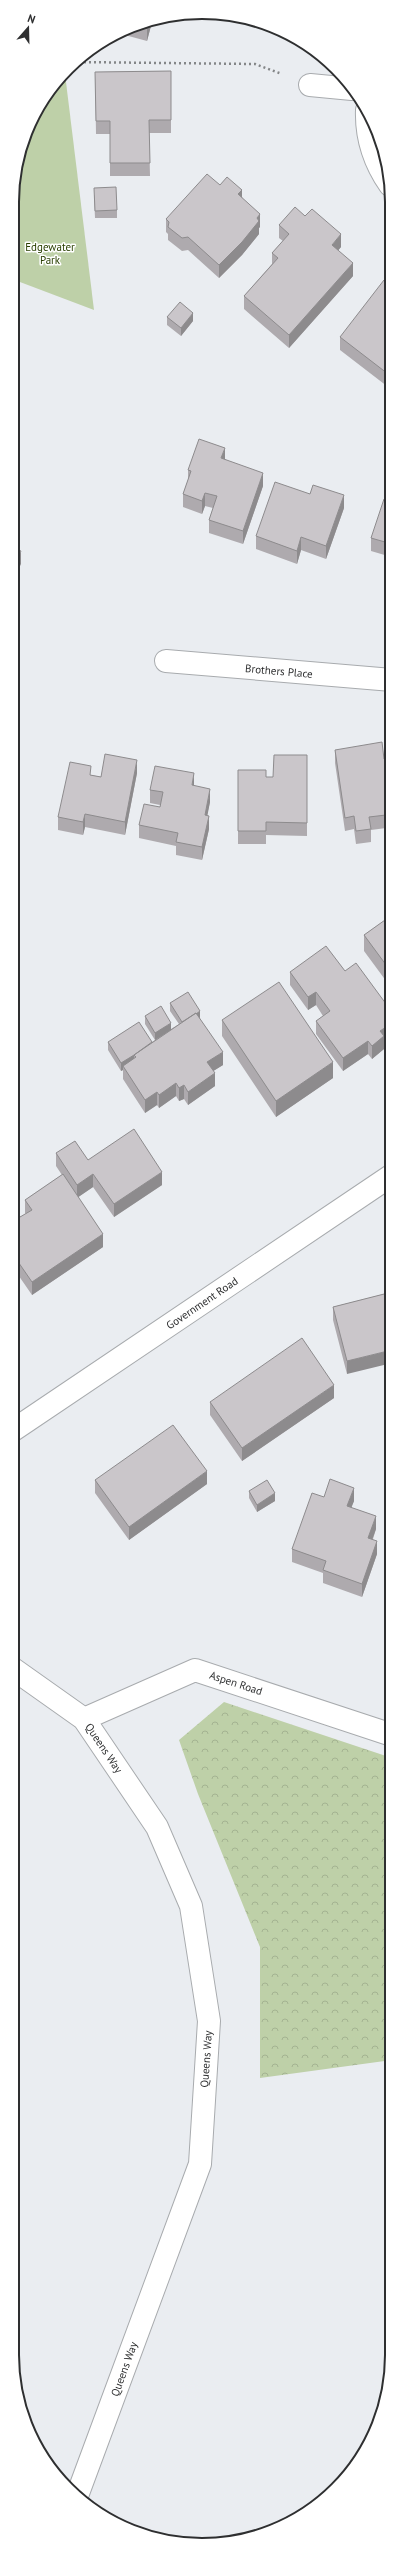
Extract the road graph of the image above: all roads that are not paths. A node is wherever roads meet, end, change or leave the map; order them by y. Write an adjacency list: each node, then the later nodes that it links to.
1 (310, 85): 2 (street)
2 (345, 88)
3 (366, 121): 4 (street)
4 (382, 173)
5 (166, 661): 6 (street, Brothers Place)
6 (385, 679)
7 (385, 1179): 8 (street, Government Road)
8 (19, 1426)
9 (19, 1673): 10 (street, Queens Way)
10 (84, 1719): 11 (street, Aspen Road); 12 (street, Queens Way)
11 (385, 1733)
12 (79, 2491)

